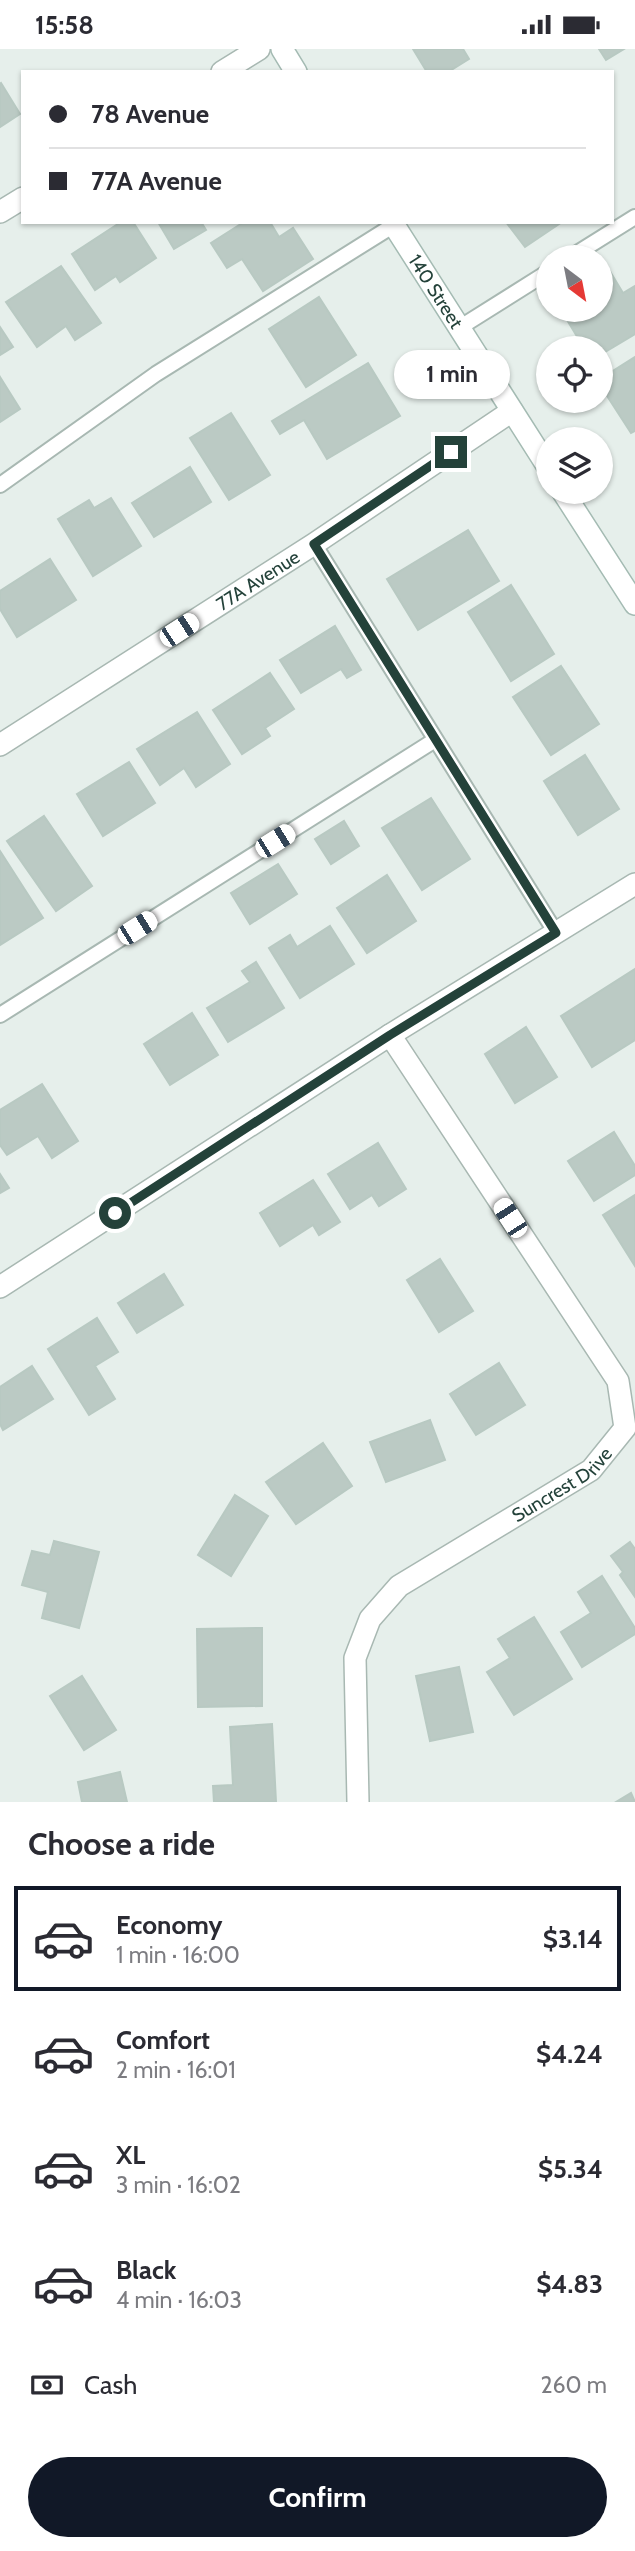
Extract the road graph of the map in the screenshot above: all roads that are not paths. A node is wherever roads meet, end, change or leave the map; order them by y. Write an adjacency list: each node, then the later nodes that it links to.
1 (259, 49): 3 (street)
2 (282, 49): 4 (street)
3 (225, 70)
4 (295, 70)
5 (21, 199): 6 (street)
6 (0, 212)
7 (635, 217): 9 (lane)
8 (393, 224): 11 (street, 140 Street); 14 (lane)
9 (590, 245)
10 (536, 280): 11 (lane)
11 (459, 328): 12 (street, 140 Street)
12 (512, 411): 13 (street, 140 Street); 16 (street, 77A Avenue)
13 (536, 448)
14 (0, 485)
15 (571, 504): 17 (street)
16 (314, 544): 18 (lane); 19 (street, 77A Avenue)
17 (635, 604)
18 (435, 740): 21 (lane); 22 (lane)
19 (0, 745)
20 (635, 884): 21 (street)
21 (556, 933): 23 (street)
22 (0, 1015)
23 (390, 1035): 24 (street); 25 (street, Suncrest Drive)
24 (0, 1287)
25 (630, 1429): 26 (street, Suncrest Drive)
26 (358, 1802)

